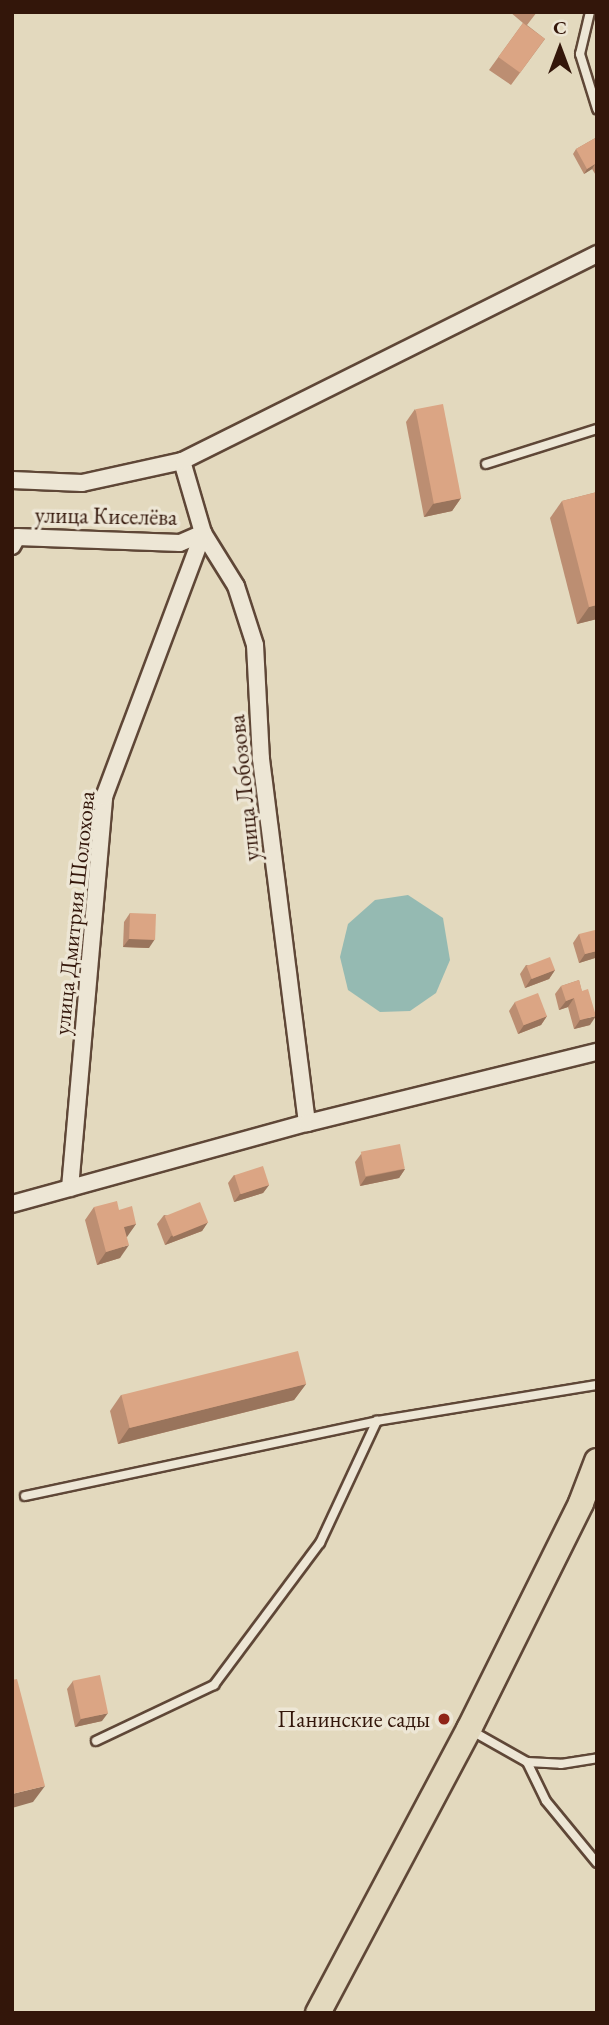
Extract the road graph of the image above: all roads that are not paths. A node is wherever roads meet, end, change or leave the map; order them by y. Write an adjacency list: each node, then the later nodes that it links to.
1 (590, 12): 2 (lane)
2 (597, 109)
3 (597, 254): 5 (street)
4 (597, 429): 6 (lane)
5 (182, 461): 7 (street); 8 (street, улица Лобозова)
6 (486, 464)
7 (12, 480)
8 (203, 533): 9 (street, улица Киселёва); 11 (street, улица Лобозова); 12 (street, улица Дмитрия Шолохова)
9 (12, 546)
10 (597, 1052): 11 (street)
11 (307, 1123): 12 (street)
12 (70, 1188): 13 (street)
13 (12, 1204)
14 (597, 1385): 15 (lane)
15 (377, 1421): 17 (lane); 20 (lane)
16 (597, 1461): 18 (main road)
17 (25, 1496)
18 (589, 1503): 19 (main road)
19 (469, 1730): 22 (lane); 24 (main road)
20 (96, 1741)
21 (597, 1758): 22 (lane)
22 (527, 1762): 23 (lane)
23 (597, 1863)
24 (318, 2013)

